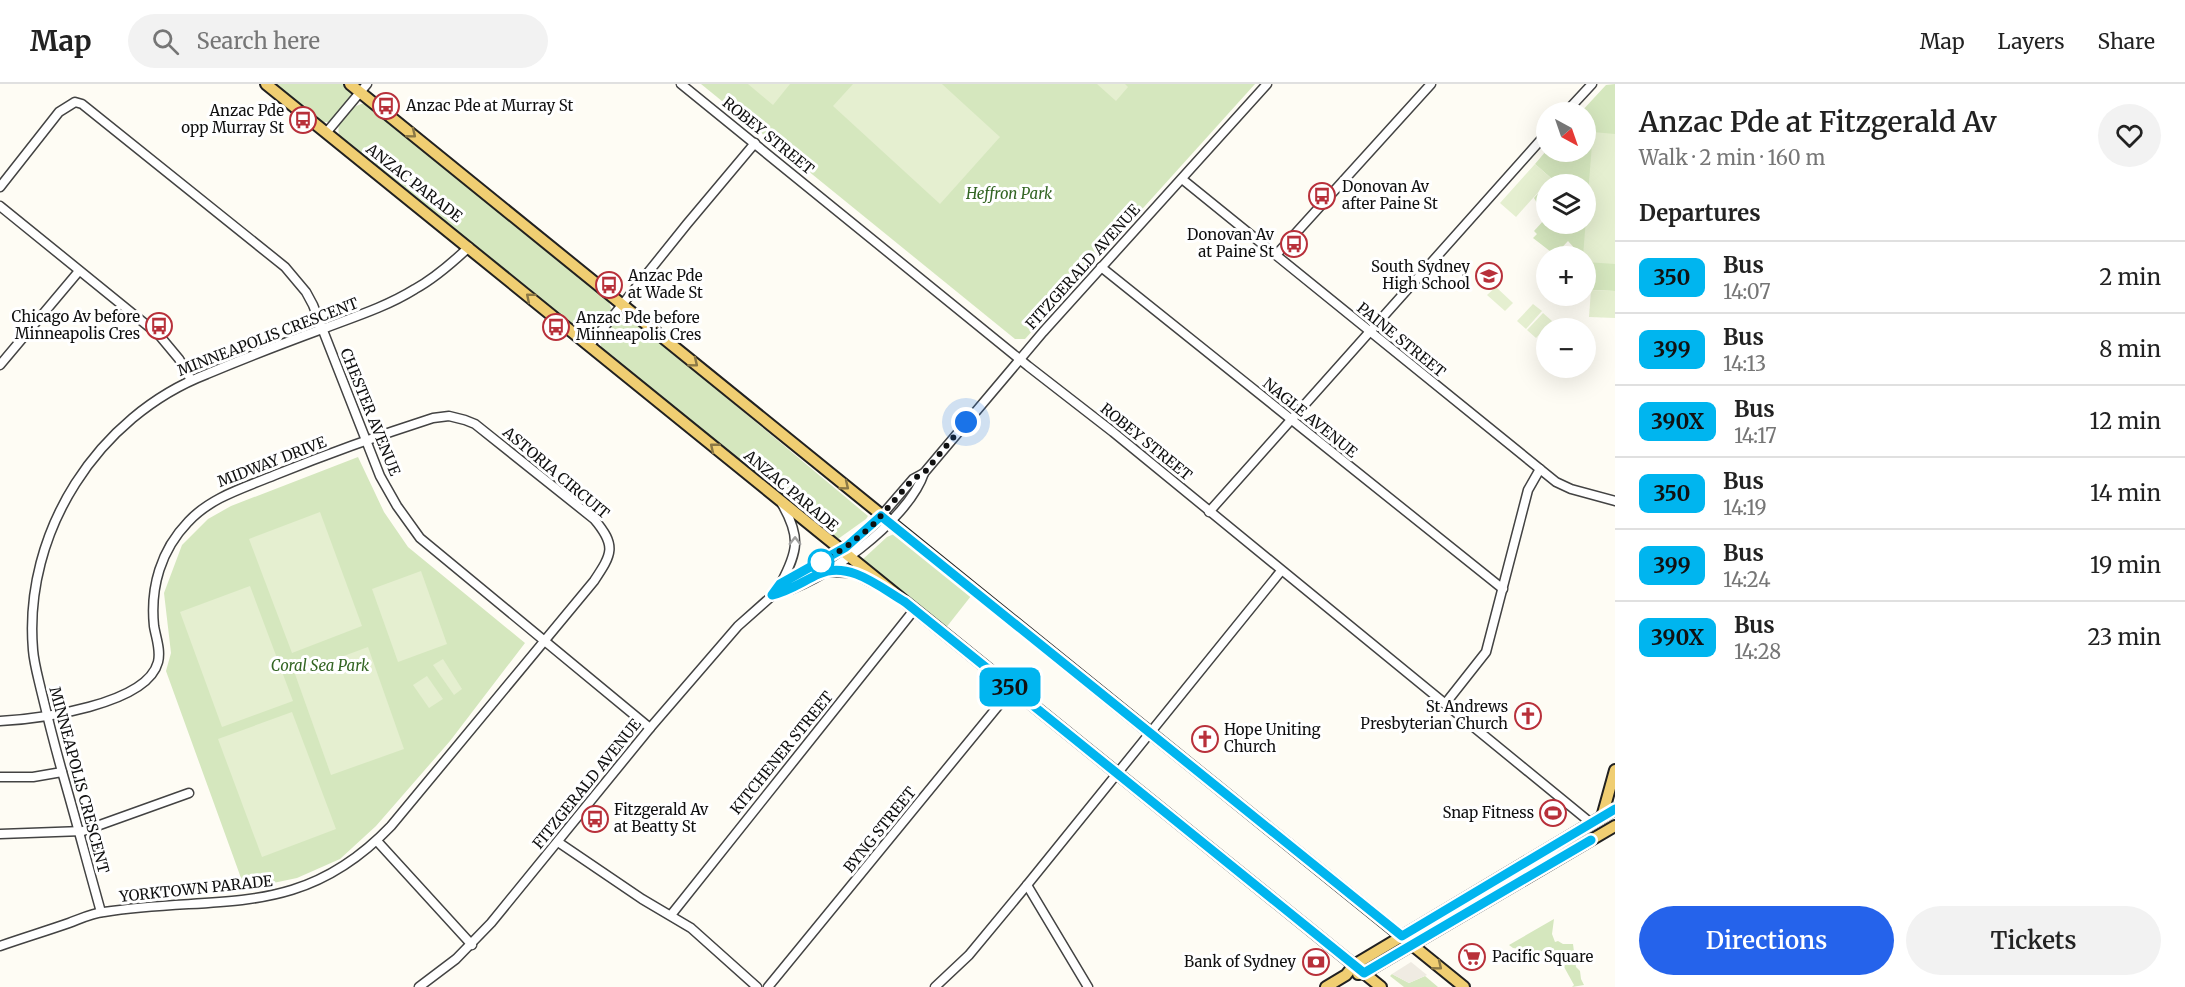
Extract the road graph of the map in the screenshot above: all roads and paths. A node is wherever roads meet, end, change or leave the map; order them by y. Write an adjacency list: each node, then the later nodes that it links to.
1 (266, 84): 9 (main road, ANZAC PARADE)
2 (350, 84): 7 (main road)
3 (681, 84): 10 (street, ROBEY STREET)
4 (1267, 84): 12 (street, FITZGERALD AVENUE)
5 (1431, 84): 16 (street)
6 (1592, 84): 8 (street)
7 (363, 88): 9 (street); 19 (main road, one-way to 19)
8 (1575, 102)
9 (326, 133): 15 (main road, ANZAC PARADE)
10 (755, 143): 19 (street); 23 (street, ROBEY STREET)
11 (1536, 145): 21 (street)
12 (1182, 179): 16 (street, PAINE STREET); 17 (street, FITZGERALD AVENUE)
13 (0, 187): 20 (street, CHESTER AVENUE)
14 (0, 206): 18 (street)
15 (469, 247): 20 (street, MINNEAPOLIS CRESCENT); 22 (main road, ANZAC PARADE, one-way to 15)
16 (1276, 255): 21 (street, PAINE STREET)
17 (1101, 267): 23 (street, FITZGERALD AVENUE); 26 (street, NAGLE AVENUE)
18 (79, 271): 24 (street); 25 (street)
19 (623, 304): 22 (street); 32 (main road, one-way to 32)
20 (322, 329): 25 (street, MINNEAPOLIS CRESCENT); 27 (street, CHESTER AVENUE)
21 (1371, 332): 26 (street); 28 (street, PAINE STREET)
22 (589, 346): 29 (main road, ANZAC PARADE, one-way to 22)
23 (1020, 358): 31 (street, ROBEY STREET); 32 (street, FITZGERALD AVENUE)
24 (0, 366)
25 (191, 380): 44 (street, MINNEAPOLIS CRESCENT)
26 (1291, 421): 31 (street); 37 (street, NAGLE AVENUE)
27 (365, 441): 41 (street, CHESTER AVENUE); 41 (street, ASTORIA CIRCUIT); 44 (street, MIDWAY DRIVE)
28 (1540, 469): 30 (street, PAINE STREET); 37 (street)
29 (780, 500): 33 (main road, ANZAC PARADE); 36 (street, one-way to 29)
30 (1615, 501)
31 (1209, 512): 34 (street, ROBEY STREET)
32 (885, 519): 33 (street, FITZGERALD AVENUE); 47 (main road)
33 (844, 554): 35 (street, FITZGERALD AVENUE); 36 (street, FITZGERALD AVENUE); 39 (main road, ANZAC PARADE)
34 (1281, 571): 43 (street, ROBEY STREET); 47 (street)
35 (822, 572): 38 (street, FITZGERALD AVENUE); 39 (street)
36 (780, 584): 38 (street, FITZGERALD AVENUE)
37 (1503, 590): 43 (street)
38 (772, 595): 46 (street, FITZGERALD AVENUE)
39 (905, 602): 40 (main road, ANZAC PARADE)
40 (914, 610): 42 (main road, ANZAC PARADE); 63 (street, KITCHENER STREET)
41 (544, 641): 46 (street, CHESTER AVENUE); 59 (street, YORKTOWN PARADE)
42 (1012, 688): 50 (main road, ANZAC PARADE); 73 (street, BYNG STREET)
43 (1445, 704): 55 (street, ROBEY STREET)
44 (47, 715): 45 (street, MIDWAY DRIVE); 49 (street, MINNEAPOLIS CRESCENT)
45 (0, 721)
46 (650, 729): 60 (street, FITZGERALD AVENUE)
47 (1149, 732): 50 (street); 64 (main road)
48 (1615, 770): 54 (main road)
49 (62, 772): 51 (street); 57 (street, MINNEAPOLIS CRESCENT)
50 (1117, 773): 61 (street); 68 (main road, ANZAC PARADE)
51 (0, 777)
52 (189, 793): 57 (street)
53 (1615, 809): 54 (main road)
54 (1602, 817): 55 (main road)
55 (1591, 823): 64 (main road)
56 (1615, 826): 66 (main road)
57 (79, 831): 58 (street); 62 (street, MINNEAPOLIS CRESCENT)
58 (0, 834)
59 (376, 842): 62 (street, YORKTOWN PARADE); 65 (street)
60 (558, 842): 63 (street); 65 (street, FITZGERALD AVENUE)
61 (1027, 885): 74 (street); 75 (street)
62 (101, 912): 67 (street, YORKTOWN PARADE)
63 (671, 915): 72 (street)
64 (1402, 936): 66 (main road); 68 (main road)
65 (472, 945): 71 (street, FITZGERALD AVENUE)
66 (1412, 945): 69 (main road); 78 (main road, one-way to 78)
67 (0, 946)
68 (1354, 965): 69 (main road, ANZAC PARADE); 70 (main road)
69 (1364, 973): 70 (main road); 77 (main road, ANZAC PARADE)
70 (1346, 975): 76 (main road)
71 (419, 987)
72 (757, 987)
73 (768, 987)
74 (935, 987)
75 (1088, 987)
76 (1326, 987)
77 (1381, 987)
78 (1464, 987)

